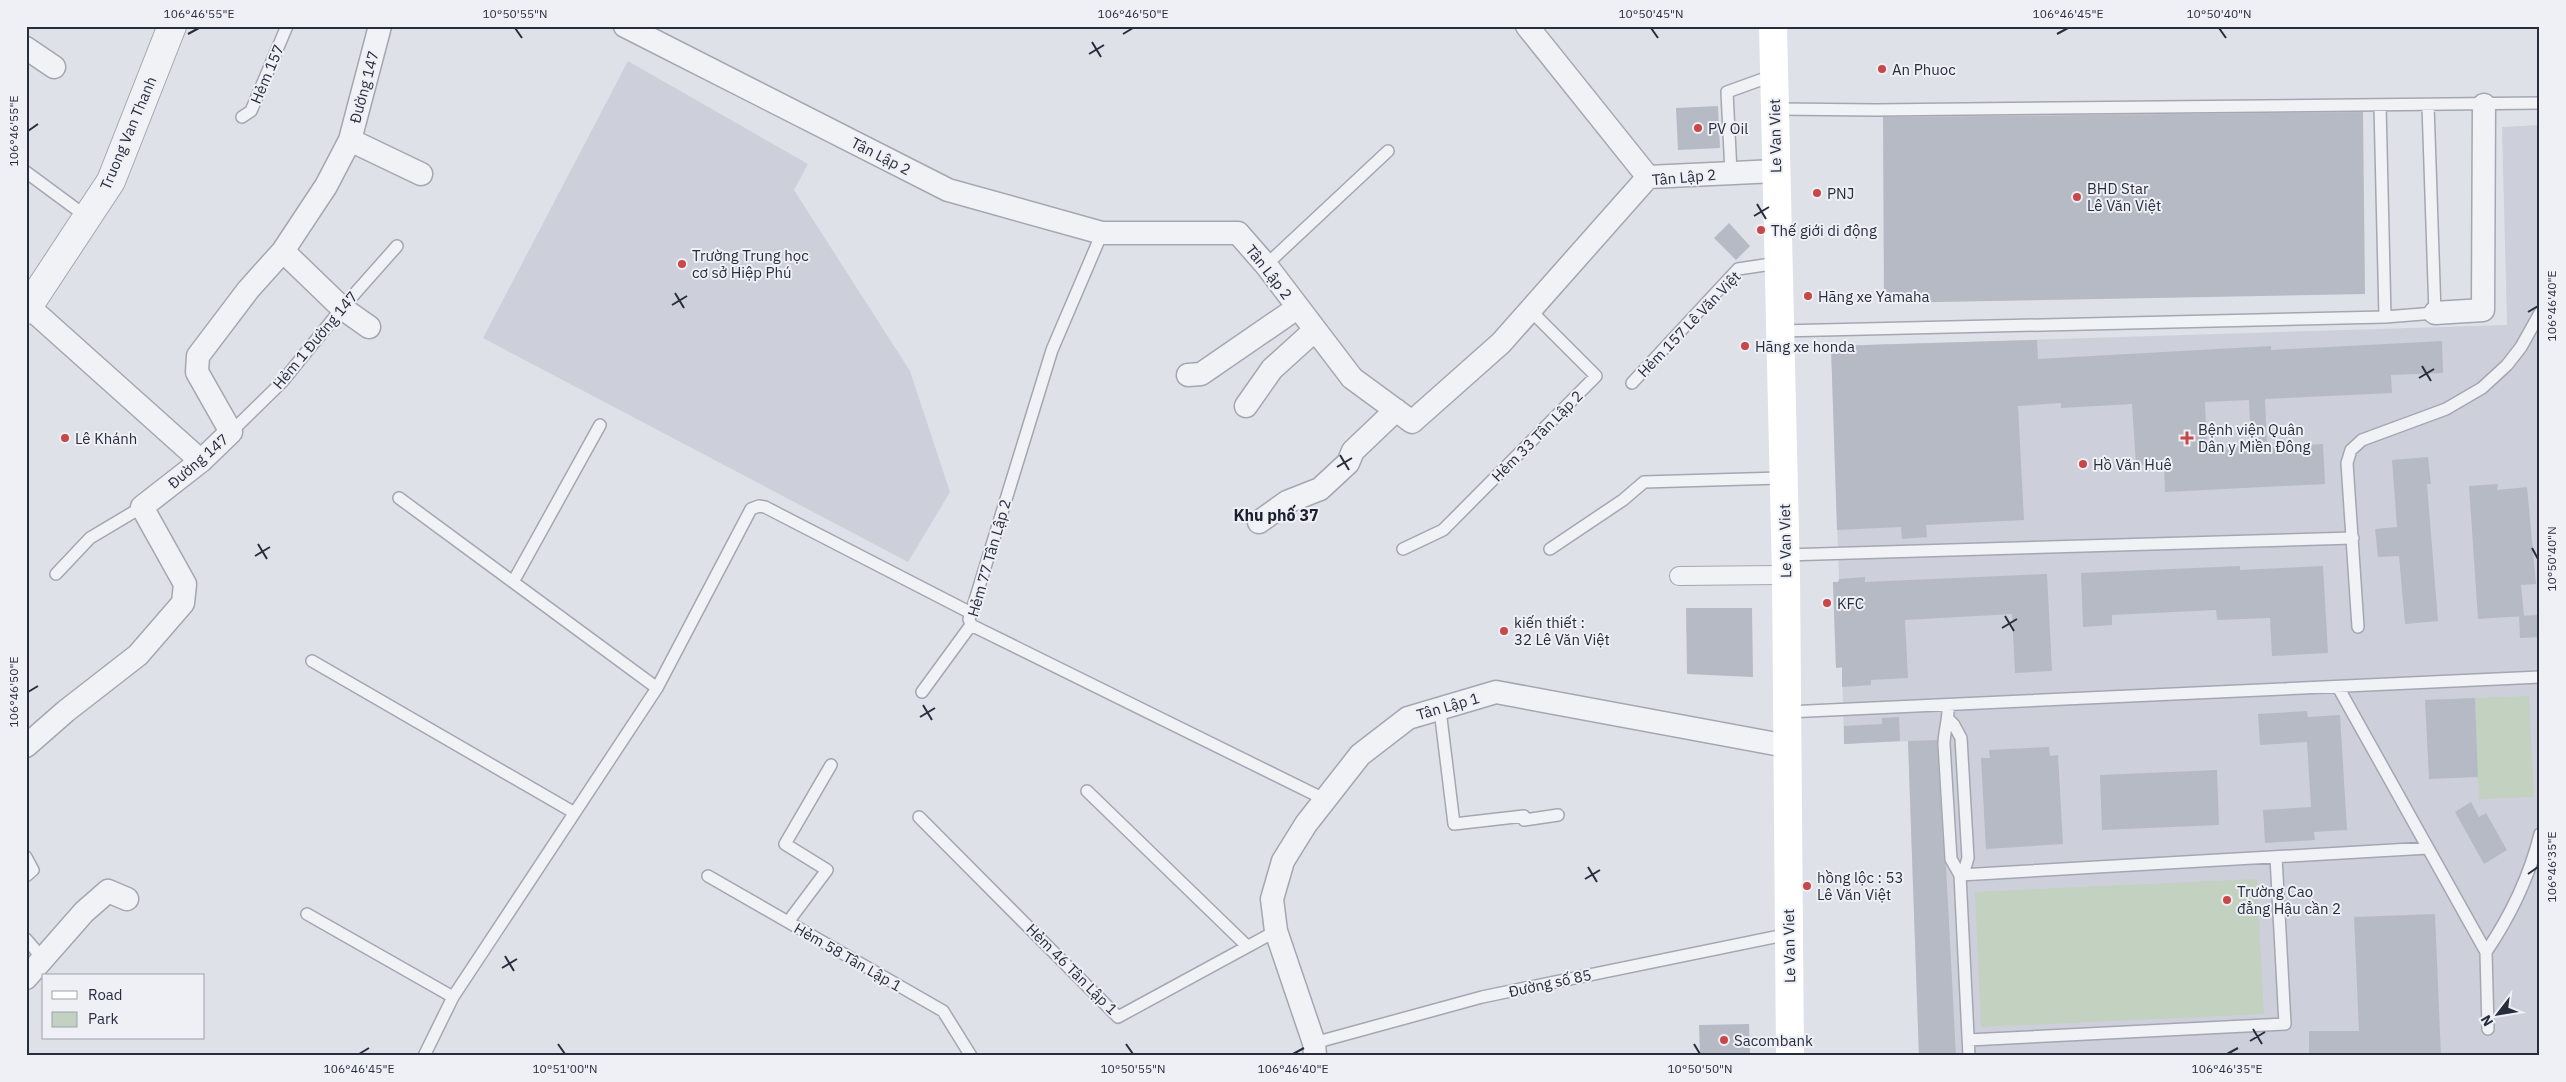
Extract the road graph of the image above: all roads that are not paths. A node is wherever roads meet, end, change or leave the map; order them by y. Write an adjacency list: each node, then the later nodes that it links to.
1 (172, 26): 23 (street, Truong Van Thanh)
2 (287, 26): 15 (lane, Hẻm 157)
3 (380, 26): 16 (street, Đường 147)
4 (624, 26): 24 (street, Tân Lập 2)
5 (1527, 26): 22 (street)
6 (1773, 26): 9 (main road, Le Van Viet)
7 (26, 48): 8 (street)
8 (54, 67)
9 (1774, 75): 14 (main road, Le Van Viet); 20 (lane)
10 (2540, 103): 11 (lane)
11 (2484, 104): 13 (lane); 33 (street)
12 (2380, 105): 13 (lane); 14 (lane); 35 (lane)
13 (2428, 105): 33 (lane)
14 (1774, 108): 18 (main road, Le Van Viet)
15 (242, 118)
16 (350, 140): 21 (street); 26 (street, Đường 147)
17 (1388, 151): 28 (lane)
18 (1776, 171): 20 (street, Tân Lập 2); 27 (main road, Le Van Viet)
19 (26, 172): 23 (lane)
20 (1731, 173): 22 (street, Tân Lập 2)
21 (421, 174)
22 (1648, 177): 32 (street, Tân Lập 2)
23 (87, 217): 29 (street, Truong Van Thanh)
24 (1102, 233): 28 (street, Tân Lập 2); 57 (lane, Hẻm 77 Tân Lập 2)
25 (397, 246): 30 (lane, Hẻm 1 Đường 147)
26 (283, 251): 30 (street); 44 (street, Đường 147)
27 (1778, 263): 38 (main road, Le Van Viet); 40 (lane, Hẻm 157 Lê Văn Việt)
28 (1266, 265): 31 (street, Tân Lập 2)
29 (27, 308): 45 (street)
30 (342, 308): 36 (street); 44 (lane, Hẻm 1 Đường 147)
31 (1297, 308): 37 (street, Tân Lập 2); 39 (street)
32 (1530, 310): 42 (street, Tân Lập 2); 51 (lane, Hẻm 33 Tân Lập 2)
33 (2435, 313): 35 (lane)
34 (2540, 313): 50 (lane)
35 (2385, 317): 38 (lane)
36 (369, 327)
37 (1315, 330): 41 (street); 42 (street, Tân Lập 2)
38 (1780, 331): 46 (main road, Le Van Viet)
39 (1188, 375)
40 (1632, 384)
41 (1246, 406)
42 (1396, 410): 49 (street)
43 (600, 425): 56 (lane)
44 (231, 432): 45 (street, Đường 147)
45 (201, 461): 48 (street, Đường 147)
46 (1783, 478): 52 (lane); 53 (main road, Le Van Viet)
47 (399, 498): 56 (lane)
48 (142, 507): 54 (lane); 69 (street)
49 (1259, 522)
50 (2353, 538): 53 (lane); 59 (lane)
51 (1403, 549)
52 (1550, 549)
53 (1785, 565): 55 (street); 67 (main road, Le Van Viet)
54 (56, 574)
55 (1679, 576)
56 (513, 582): 63 (lane)
57 (970, 613): 58 (lane, Hẻm 77 Tân Lập 2); 63 (lane)
58 (971, 625): 64 (lane); 73 (lane, Hẻm 77 Tân Lập 2)
59 (2358, 627)
60 (312, 661): 74 (lane)
61 (2540, 677): 62 (lane)
62 (2338, 687): 65 (lane); 78 (lane)
63 (656, 688): 74 (lane)
64 (922, 692)
65 (1948, 705): 67 (lane); 68 (lane)
66 (1440, 710): 70 (street, Tân Lập 1); 73 (street, Tân Lập 1); 75 (lane)
67 (1786, 712): 70 (main road, Le Van Viet)
68 (1949, 720): 81 (lane); 81 (lane)
69 (26, 746)
70 (1787, 746): 88 (main road, Le Van Viet)
71 (831, 764): 86 (lane)
72 (1087, 791): 90 (lane)
73 (1326, 800): 87 (street, Tân Lập 1)
74 (573, 812): 94 (lane)
75 (1558, 815)
76 (919, 817): 90 (lane, Hẻm 46 Tân Lập 1)
77 (2540, 834): 91 (lane)
78 (2428, 848): 80 (lane); 91 (lane)
79 (26, 857): 82 (lane)
80 (2276, 857): 81 (lane); 96 (lane)
81 (1960, 875): 96 (lane)
82 (26, 876)
83 (708, 876): 86 (lane, Hẻm 58 Tân Lập 1)
84 (127, 899): 92 (street)
85 (307, 914): 94 (lane)
86 (788, 922): 99 (lane, Hẻm 58 Tân Lập 1)
87 (1276, 931): 90 (lane, Hẻm 46 Tân Lập 1); 97 (street, Tân Lập 1)
88 (1789, 934): 97 (lane, Đường số 85); 100 (main road, Le Van Viet)
89 (26, 939): 92 (lane)
90 (1247, 946)
91 (2486, 952): 95 (lane)
92 (43, 959): 93 (street)
93 (26, 978)
94 (453, 997): 98 (lane)
95 (2488, 1029)
96 (1968, 1040): 101 (lane)
97 (1315, 1049)
98 (424, 1056)
99 (971, 1056)
100 (1790, 1056)
101 (1969, 1056)

